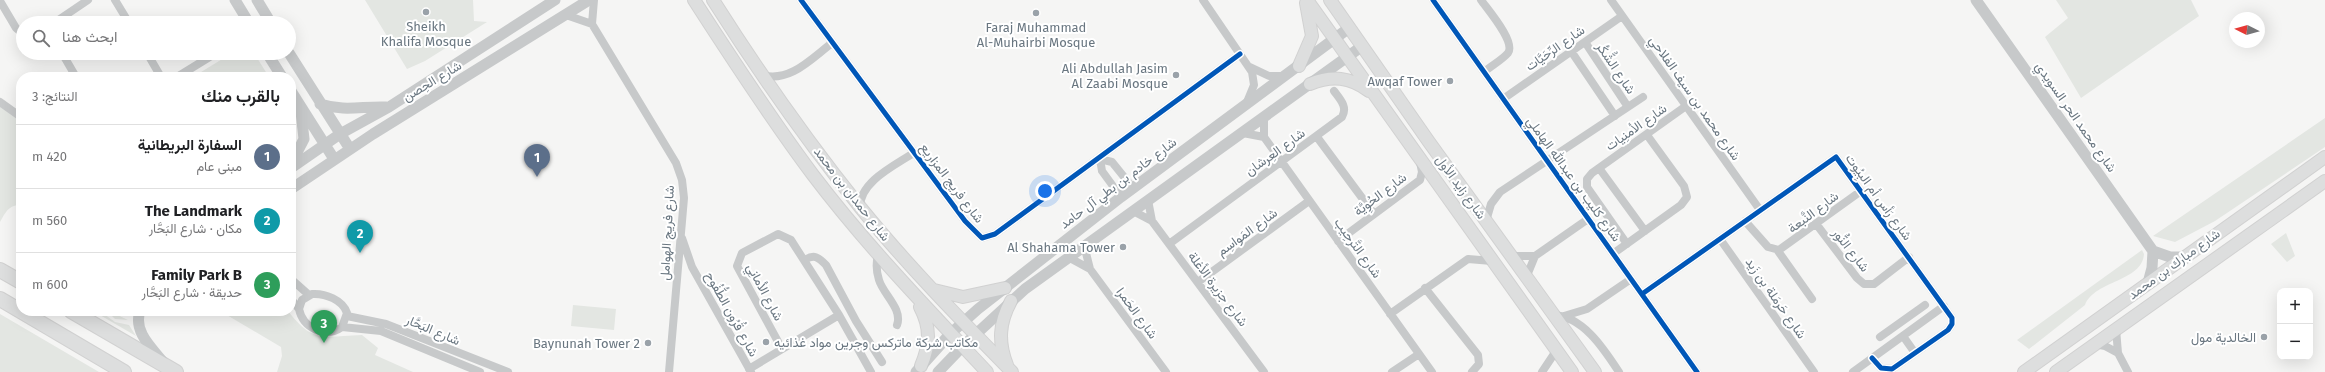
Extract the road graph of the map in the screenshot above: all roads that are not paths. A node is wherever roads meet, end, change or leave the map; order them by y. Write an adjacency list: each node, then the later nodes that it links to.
1 (88, 0): 20 (street)
2 (115, 0): 21 (street)
3 (235, 0): 22 (street)
4 (257, 0): 23 (street)
5 (555, 0): 60 (street, شارع الحِصن)
6 (590, 0): 19 (street, شارع الحِصن)
7 (594, 0): 25 (street)
8 (694, 0): 107 (main road, شارع حمدان بن محمد)
9 (713, 0): 47 (main road, شارع حمدان بن محمد)
10 (801, 0): 30 (street, شارع فريج المزاريع)
11 (1203, 0): 33 (street)
12 (1306, 0): 28 (main road, شارع زايد الأول); 41 (main road)
13 (1330, 0): 27 (main road, شارع زايد الأول)
14 (1433, 0): 46 (street, شارع كليب بن عبدالله الهاملي)
15 (1481, 0): 46 (street)
16 (1611, 0): 24 (street, شارع محمد بن سيف الفلاحي)
17 (1976, 0): 105 (street, شارع محمد الحر السويدي)
18 (0, 2): 26 (street)
19 (566, 15): 25 (street); 71 (street, شارع الحِصن)
20 (64, 16)
21 (125, 16)
22 (244, 16)
23 (267, 16)
24 (1622, 16): 29 (street, شارع الرِّحَيَّات); 59 (street, شارع محمد بن سيف الفلاحي)
25 (592, 24): 98 (street, شارع فريج الهوامل)
26 (16, 28)
27 (1348, 28): 28 (street, شارع خادم بن بطي آل حامد); 31 (main road, شارع زايد الأول)
28 (1334, 38): 34 (main road, شارع زايد الأول); 41 (street, شارع خادم بن بطي آل حامد)
29 (1585, 42): 32 (street, شارع الرِّحَيَّات); 61 (street, شارع الشُّكُر)
30 (832, 43): 47 (street); 72 (street, شارع فريج المزاريع)
31 (1361, 47): 34 (street); 94 (main road, شارع زايد الأول)
32 (1571, 51): 54 (street, شارع الرِّحَيَّات); 63 (street)
33 (1240, 54): 40 (street); 72 (street, شارع فريج المزاريع)
34 (1347, 57): 49 (street); 51 (main road, شارع زايد الأول)
35 (66, 60): 42 (street)
36 (151, 60): 43 (street)
37 (205, 60): 44 (street)
38 (271, 60): 45 (street)
39 (293, 60): 56 (street)
40 (1250, 66): 48 (street); 57 (street)
41 (1299, 66): 48 (street, شارع خادم بن بطي آل حامد)
42 (73, 72)
43 (158, 72)
44 (185, 72)
45 (279, 72)
46 (1484, 72): 54 (street, شارع كليب بن عبدالله الهاملي)
47 (760, 75): 88 (main road, شارع حمدان بن محمد)
48 (1284, 76): 57 (street, شارع خادم بن بطي آل حامد)
49 (1310, 84): 51 (main road); 64 (street)
50 (1334, 91): 69 (street)
51 (1374, 94): 76 (main road, شارع زايد الأول)
52 (1643, 97): 61 (street, شارع الشُّكُر)
53 (296, 99): 58 (street)
54 (1503, 100): 77 (street, شارع كليب بن عبدالله الهاملي)
55 (0, 102): 62 (street)
56 (320, 104): 60 (street); 66 (street)
57 (1246, 104): 83 (street, شارع خادم بن بطي آل حامد)
58 (300, 105): 70 (street); 73 (street)
59 (1686, 106): 67 (street, شارع الأمنِيات); 89 (street, شارع محمد بن سيف الفلاحي)
60 (389, 107): 66 (street, شارع الحِصن)
61 (1628, 107): 63 (street, شارع الشُّكُر)
62 (16, 113)
63 (1615, 116): 77 (street, شارع الشُّكُر)
64 (1264, 117): 65 (street); 68 (street)
65 (1243, 133): 68 (street); 86 (street)
66 (340, 134): 70 (street, شارع الحِصن); 71 (street)
67 (1647, 135): 80 (street, شارع الأمنِيات); 97 (street)
68 (1264, 137): 78 (street, شارع التَّرحِيب)
69 (1317, 137): 78 (street, شارع العِرشان); 91 (street, شارع العِرشان)
70 (325, 144): 75 (street); 79 (street, شارع الحِصن)
71 (350, 149): 75 (street, شارع الحِصن)
72 (915, 152): 88 (street, شارع فريج المزاريع)
73 (296, 154)
74 (2325, 157): 112 (main road, شارع مبارك بن محمد)
75 (334, 159): 82 (street, شارع الحِصن)
76 (1419, 159): 91 (street, شارع الحُوِيَّة); 114 (main road, شارع زايد الأول)
77 (1546, 160): 92 (street, شارع كليب بن عبدالله الهاملي); 94 (street, شارع الشُّكُر)
78 (1282, 163): 87 (street, شارع التَّرحِيب); 101 (street, شارع العِرشان)
79 (296, 164)
80 (1599, 168): 97 (street, شارع الأمنِيات); 102 (street, شارع الأمنِيات)
81 (2325, 181): 153 (main road, شارع مبارك بن محمد)
82 (296, 186)
83 (1133, 188): 85 (street, شارع خادم بن بطي آل حامد); 85 (street)
84 (1861, 191): 89 (street, شارع رَأس أم البِيُوت); 96 (street, شارع النَّبعة); 111 (street, شارع رَأس أم البِيُوت)
85 (1121, 197): 125 (street, شارع خادم بن بطي آل حامد)
86 (1148, 200): 90 (street); 93 (street, شارع جزيرة الأغلة)
87 (1309, 201): 100 (street, شارع التَّرحِيب); 122 (street, شارع المَواسِم)
88 (860, 207): 127 (main road, شارع حمدان بن محمد)
89 (1760, 210): 95 (street, شارع رَأس أم البِيُوت)
90 (1133, 211): 93 (street, شارع جزيرة الأغلة); 103 (street)
91 (1374, 214): 100 (street, شارع الحُوِيَّة)
92 (1588, 219): 106 (street, شارع كليب بن عبدالله الهاملي); 109 (street, شارع كليب بن عبدالله الهاملي)
93 (1152, 221): 101 (street, شارع جزيرة الأغلة)
94 (1486, 221): 108 (main road, شارع زايد الأول)
95 (1745, 221): 99 (street, شارع رَأس أم البِيُوت); 104 (street)
96 (1817, 225): 104 (street, شارع النَّبعة); 111 (street, شارع النُّور)
97 (1645, 231): 102 (street)
98 (680, 234): 115 (street, شارع فريج الهوامل); 116 (street, شارع قُرُون الطُّفُوح)
99 (1720, 239): 128 (street, شارع رَأس أم البِيُوت); 189 (street, شارع حَرمَلة بن زَيد)
100 (1338, 241): 140 (street, شارع التَّرحِيب)
101 (1169, 244): 122 (street, شارع جزيرة الأغلة)
102 (1627, 244): 106 (street)
103 (1084, 245): 110 (street); 117 (street, شارع الحَمرا)
104 (1778, 250): 132 (street)
105 (2153, 251): 112 (street); 124 (street)
106 (1614, 253): 121 (street, شارع كليب بن عبدالله الهاملي)
107 (878, 255): 130 (main road, شارع حمدان بن محمد); 150 (street)
108 (1510, 256): 109 (street); 119 (main road, شارع زايد الأول)
109 (1535, 256): 119 (street)
110 (1068, 257): 117 (street, شارع الحَمرا); 133 (street)
111 (1909, 257): 136 (street, شارع رَأس أم البِيُوت)
112 (2184, 257): 124 (main road, شارع مبارك بن محمد)
113 (804, 260): 141 (street, شارع الأمانِي); 147 (street); 161 (street, شارع الأمانِي)
114 (1492, 261): 126 (street); 162 (main road, شارع زايد الأول)
115 (678, 264): 116 (street, شارع قُرُون الطُّفُوح); 175 (street, شارع فريج الهوامل)
116 (692, 267): 170 (street, شارع قُرُون الطُّفُوح)
117 (1090, 269): 179 (street, شارع الحَمرا)
118 (0, 270): 120 (highway)
119 (1526, 278): 142 (main road, شارع زايد الأول)
120 (16, 279)
121 (1631, 279): 128 (street, شارع كليب بن عبدالله الهاملي); 139 (street)
122 (1198, 282): 180 (street, شارع جزيرة الأغلة)
123 (296, 283): 129 (street)
124 (2148, 283): 191 (main road, شارع مبارك بن محمد)
125 (1005, 288): 127 (main road); 148 (street, شارع خادم بن بطي آل حامد)
126 (1425, 288): 140 (street); 183 (street)
127 (933, 289): 148 (main road, شارع حمدان بن محمد)
128 (1642, 294): 188 (street, شارع كليب بن عبدالله الهاملي)
129 (309, 295): 138 (street); 146 (street)
130 (914, 295): 155 (main road, شارع حمدان بن محمد); 169 (main road)
131 (0, 299): 137 (highway)
132 (1812, 299)
133 (1010, 301): 156 (street); 171 (main road)
134 (1925, 305): 149 (street)
135 (296, 306): 138 (street)
136 (1944, 306): 154 (street); 163 (street, شارع رَأس أم البِيُوت)
137 (16, 308)
138 (298, 309): 151 (street)
139 (1587, 309): 142 (street); 152 (street)
140 (1390, 314): 165 (street, شارع التَّرحِيب)
141 (839, 315): 158 (street, شارع الأمانِي); 161 (street)
142 (1559, 315): 152 (street); 186 (main road, شارع زايد الأول)
143 (29, 316): 172 (highway)
144 (80, 316): 168 (highway)
145 (138, 316): 168 (street)
146 (347, 316): 151 (street); 174 (street, شارع البَحَّار)
147 (856, 321): 158 (street); 167 (street)
148 (964, 321): 155 (street, شارع خادم بن بطي آل حامد); 156 (main road, شارع حمدان بن محمد)
149 (1903, 321): 154 (street); 157 (street)
150 (897, 325)
151 (342, 327): 173 (street, شارع البَحَّار)
152 (1585, 328): 187 (street)
153 (2116, 329): 159 (main road, شارع مبارك بن محمد); 164 (street)
154 (1906, 333): 163 (street); 166 (street)
155 (950, 334): 160 (main road, شارع حمدان بن محمد); 169 (street, شارع خادم بن بطي آل حامد)
156 (976, 334): 160 (street); 171 (main road, شارع حمدان بن محمد)
157 (1880, 337)
158 (851, 338): 176 (street, شارع الأمانِي)
159 (2095, 344): 164 (street); 192 (main road, شارع مبارك بن محمد)
160 (962, 346): 177 (street); 178 (main road, شارع حمدان بن محمد)
161 (782, 349): 170 (street)
162 (1556, 351): 184 (street); 185 (main road, شارع زايد الأول)
163 (1915, 353): 166 (street, شارع رَأس أم البِيُوت)
164 (2118, 353): 193 (street)
165 (1419, 354): 181 (street); 182 (street, شارع التَّرحِيب)
166 (1872, 358): 190 (street)
167 (882, 362)
168 (171, 369)
169 (918, 369)
170 (750, 370)
171 (1010, 370)
172 (124, 372)
173 (480, 372)
174 (508, 372)
175 (669, 372)
176 (871, 372)
177 (938, 372)
178 (986, 372)
179 (1166, 372)
180 (1264, 372)
181 (1392, 372)
182 (1432, 372)
183 (1472, 372)
184 (1542, 372)
185 (1572, 372)
186 (1595, 372)
187 (1619, 372)
188 (1697, 372)
189 (1814, 372)
190 (1853, 372)
191 (2024, 372)
192 (2056, 372)
193 (2128, 372)

